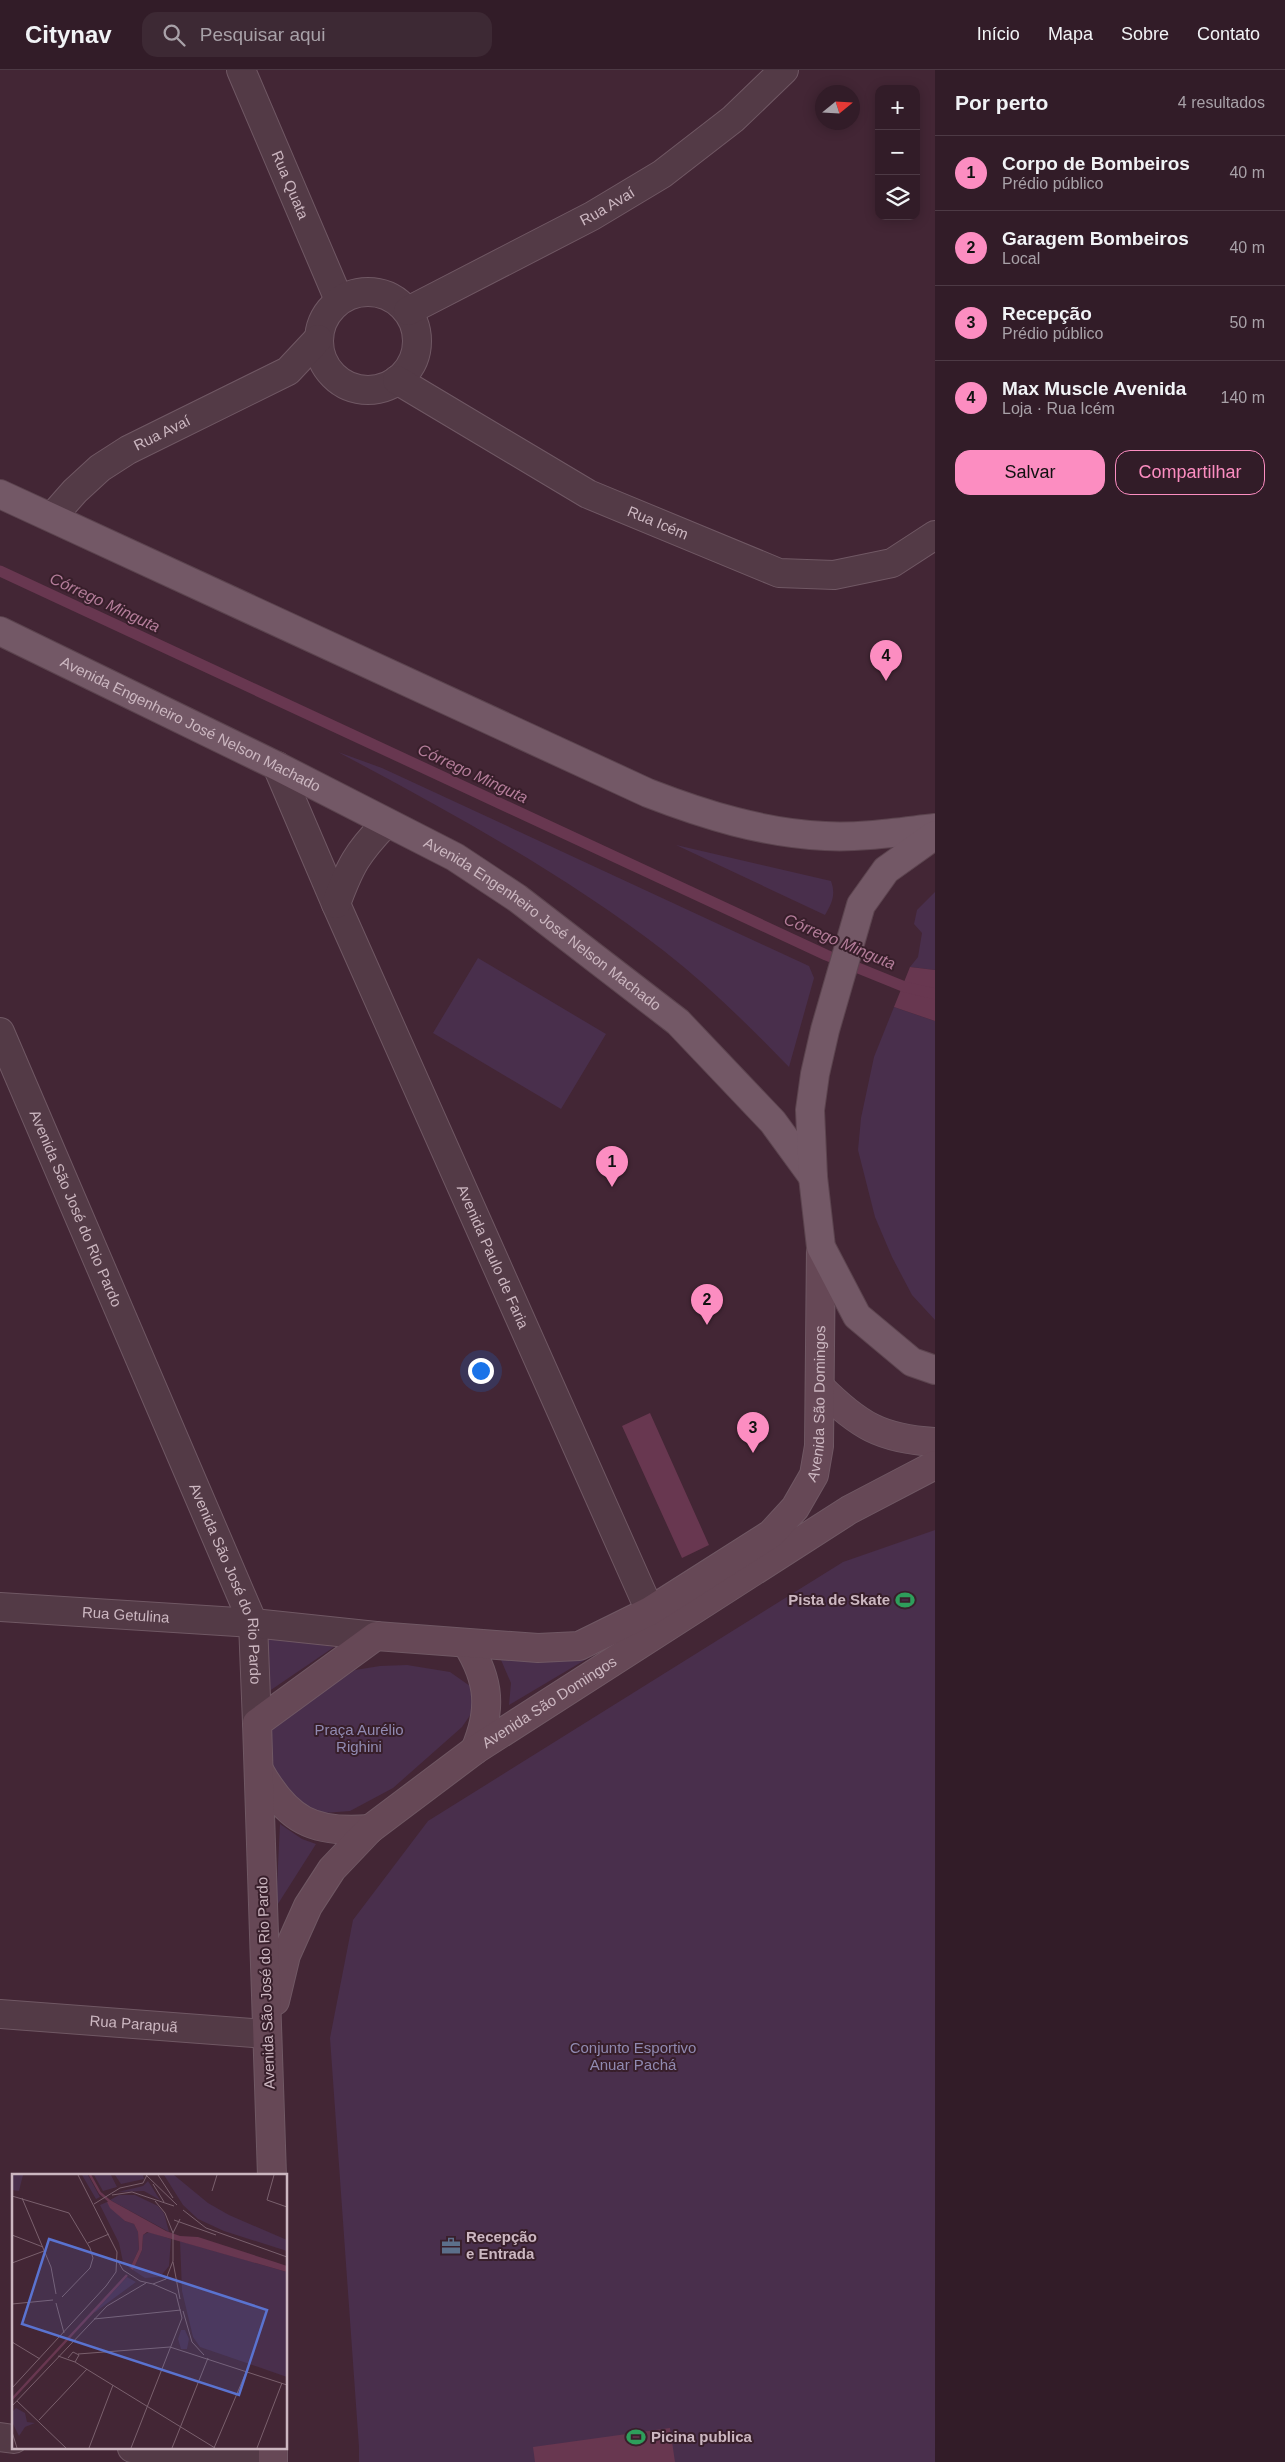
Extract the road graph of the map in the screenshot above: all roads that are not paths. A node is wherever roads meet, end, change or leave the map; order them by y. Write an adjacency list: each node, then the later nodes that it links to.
1 (241, 70): 3 (street, Rua Quata)
2 (784, 70): 4 (street, Rua Avaí)
3 (339, 300): 4 (street); 5 (street)
4 (408, 311): 8 (street)
5 (318, 339): 6 (street, Rua Avaí); 7 (street)
6 (288, 371): 7 (street); 10 (street, Rua Avaí)
7 (336, 378): 8 (street)
8 (397, 380): 11 (street, Rua Icém)
9 (0, 494): 10 (main road)
10 (52, 517): 15 (main road)
11 (935, 535)
12 (0, 631): 13 (main road, Avenida Engenheiro José Nelson Machado)
13 (277, 766): 14 (main road, Avenida Engenheiro José Nelson Machado); 17 (street, Avenida Paulo de Faria)
14 (385, 824): 17 (street); 19 (main road, Avenida Engenheiro José Nelson Machado)
15 (935, 828)
16 (935, 835): 19 (main road)
17 (336, 904): 26 (street, Avenida Paulo de Faria)
18 (0, 1032): 27 (street, Avenida São José do Rio Pardo)
19 (813, 1177): 20 (main road, Avenida Engenheiro José Nelson Machado)
20 (821, 1247): 21 (main road, Avenida Engenheiro José Nelson Machado); 22 (street, Avenida São Domingos)
21 (935, 1370)
22 (820, 1388): 23 (street); 26 (street, Avenida São Domingos)
23 (935, 1442)
24 (935, 1465): 31 (street, Avenida São Domingos)
25 (0, 1607): 27 (street, Rua Getulina)
26 (650, 1610): 29 (street, Avenida São Domingos)
27 (253, 1623): 28 (street, Avenida São Domingos); 30 (street, Avenida São José do Rio Pardo)
28 (376, 1636): 29 (street, Avenida São Domingos); 30 (street)
29 (467, 1644): 31 (street)
30 (257, 1722): 32 (street, Avenida São José do Rio Pardo)
31 (475, 1750): 33 (street, Avenida São Domingos)
32 (259, 1770): 33 (street); 35 (street, Avenida São José do Rio Pardo)
33 (370, 1829): 35 (street, Avenida São Domingos)
34 (0, 2014): 35 (street, Rua Parapuã)
35 (267, 2034): 36 (street, Avenida São José do Rio Pardo)
36 (272, 2174)
37 (163, 2450): 38 (street)
38 (273, 2457)

